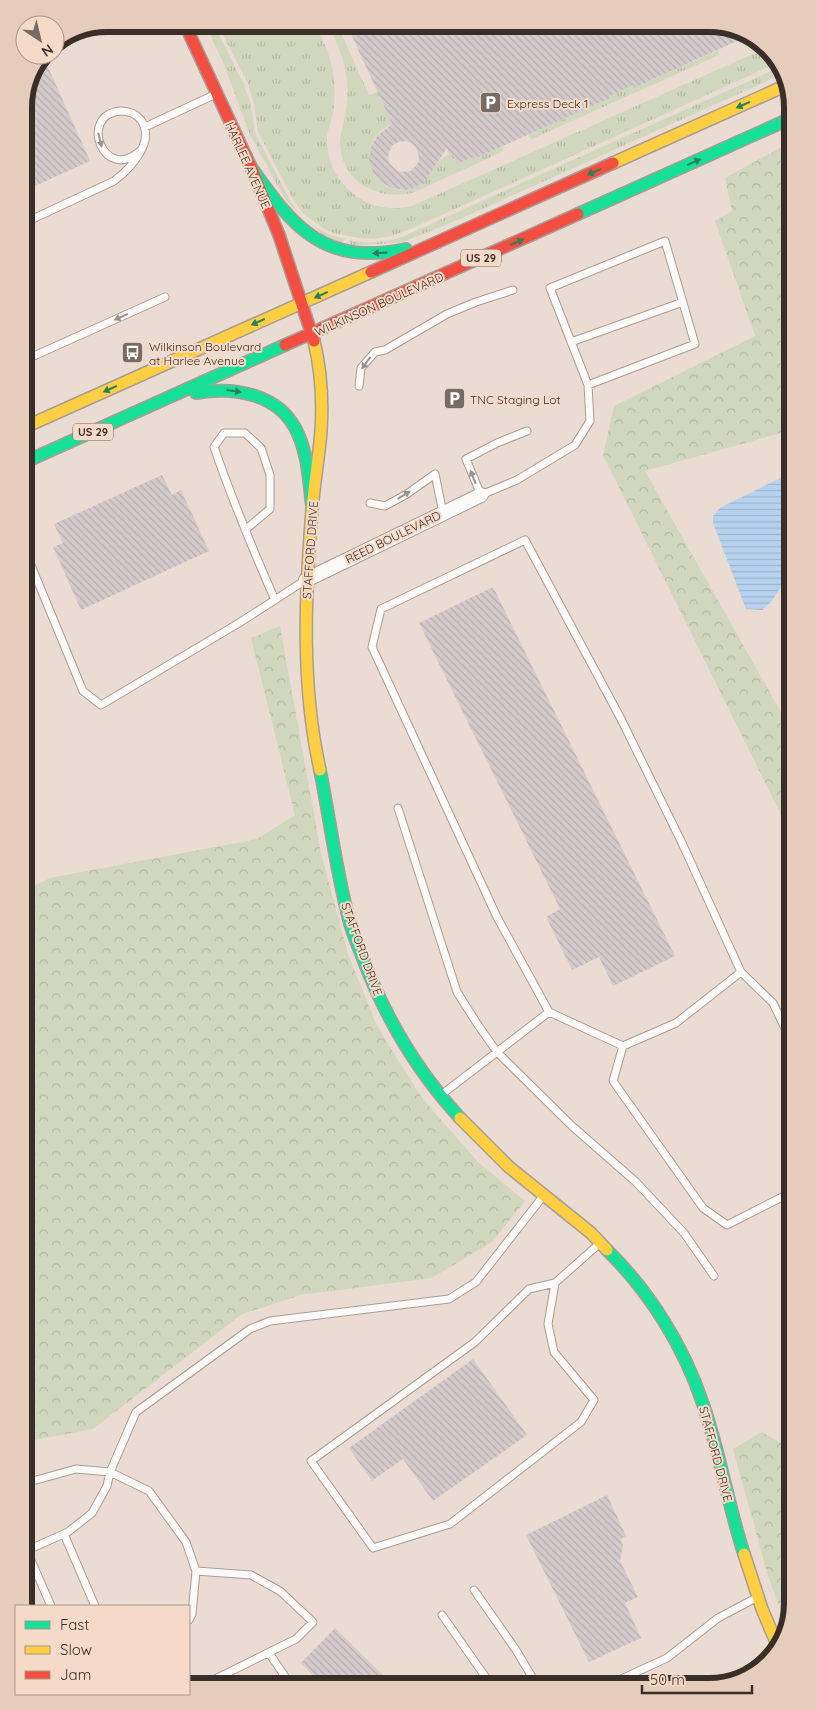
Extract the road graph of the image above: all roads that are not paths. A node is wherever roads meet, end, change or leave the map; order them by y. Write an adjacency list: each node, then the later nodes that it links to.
1 (188, 32): 3 (main road, HARLEE AVENUE)
2 (781, 88): 9 (main road, US 29, one-way to 9)
3 (216, 94): 5 (lane); 7 (main road, HARLEE AVENUE)
4 (784, 121): 14 (main road, WILKINSON BOULEVARD / US 29, one-way to 4)
5 (145, 127): 6 (lane); 6 (lane, one-way to 6)
6 (141, 150): 8 (lane)
7 (251, 167): 9 (main road, one-way to 7); 13 (main road, HARLEE AVENUE)
8 (33, 219)
9 (445, 240): 13 (main road, US 29, one-way to 13)
10 (513, 290): 18 (lane, one-way to 18)
11 (165, 297): 16 (lane, one-way to 16)
12 (683, 302): 15 (lane); 15 (lane); 17 (lane)
13 (303, 303): 14 (main road, STAFFORD DRIVE); 20 (main road, US 29, one-way to 20)
14 (313, 334): 19 (main road, WILKINSON BOULEVARD / US 29); 25 (main road, STAFFORD DRIVE)
15 (571, 342): 17 (lane)
16 (33, 356)
17 (588, 385): 23 (lane)
18 (359, 386)
19 (152, 405): 22 (main road, WILKINSON BOULEVARD / US 29); 25 (main road, one-way to 25)
20 (33, 424)
21 (527, 431): 23 (lane, one-way to 21)
22 (33, 459)
23 (480, 495): 26 (street, REED BOULEVARD)
24 (370, 503): 26 (lane, one-way to 26)
25 (312, 506): 29 (main road, STAFFORD DRIVE)
26 (443, 513): 29 (street, REED BOULEVARD)
27 (245, 530): 27 (lane); 30 (lane)
28 (33, 569): 30 (lane)
29 (306, 580): 30 (lane); 37 (main road, STAFFORD DRIVE)
30 (275, 600)
31 (398, 808): 36 (lane)
32 (741, 972): 33 (lane); 34 (lane); 35 (lane)
33 (549, 1012): 35 (lane); 36 (lane)
34 (784, 1025)
35 (623, 1046): 39 (lane)
36 (497, 1052): 37 (lane); 41 (lane)
37 (441, 1096): 38 (main road, STAFFORD DRIVE)
38 (544, 1194): 40 (main road, STAFFORD DRIVE); 43 (lane)
39 (784, 1196)
40 (600, 1243): 42 (lane); 50 (main road, STAFFORD DRIVE)
41 (714, 1276)
42 (555, 1283): 42 (lane)
43 (110, 1472): 44 (lane); 45 (lane); 48 (lane)
44 (32, 1481)
45 (64, 1534): 46 (lane); 52 (lane)
46 (32, 1548)
47 (32, 1563): 51 (lane)
48 (196, 1571): 54 (lane); 56 (lane)
49 (474, 1590): 60 (lane)
50 (759, 1597): 55 (main road, STAFFORD DRIVE); 61 (lane)
51 (51, 1605)
52 (95, 1605)
53 (442, 1615): 59 (lane)
54 (190, 1618)
55 (775, 1638)
56 (269, 1652): 57 (lane); 58 (lane)
57 (219, 1677)
58 (286, 1677)
59 (487, 1678)
60 (532, 1678)
61 (624, 1678)

